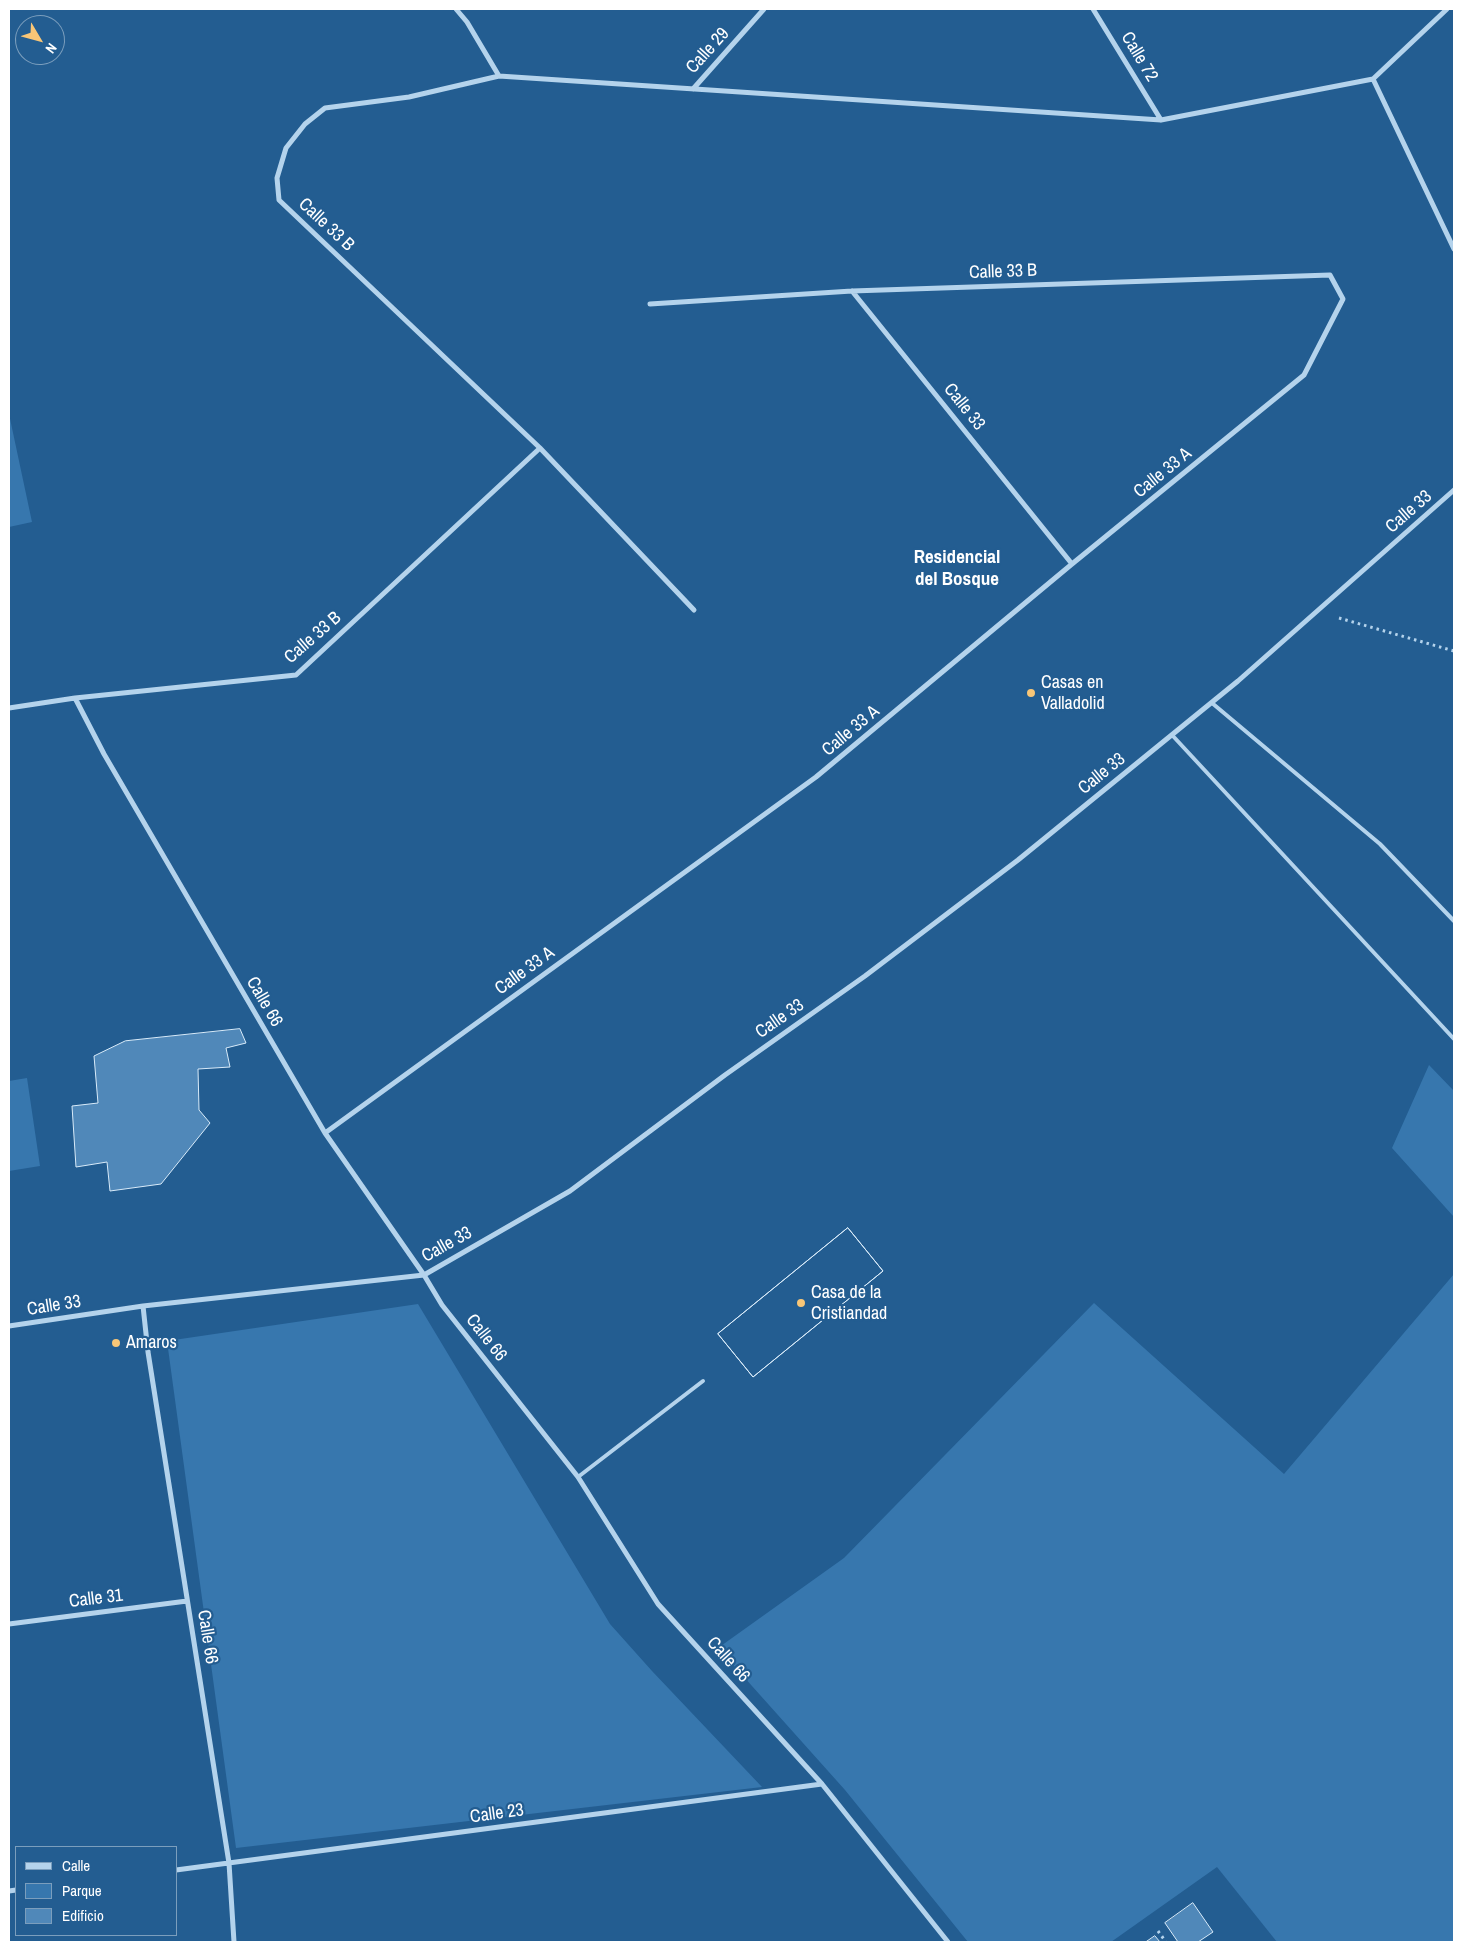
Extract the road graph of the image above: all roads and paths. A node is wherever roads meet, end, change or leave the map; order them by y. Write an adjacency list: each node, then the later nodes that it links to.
1 (456, 9): 5 (street)
2 (764, 9): 7 (street, Calle 29)
3 (1093, 9): 8 (street, Calle 72)
4 (1446, 9): 6 (street)
5 (500, 76): 7 (street, Calle 33 B); 13 (street, Calle 33 B)
6 (1373, 79): 8 (street, Calle 33 B); 9 (street)
7 (693, 88): 8 (street, Calle 33 B)
8 (1161, 120)
9 (1454, 250)
10 (852, 291): 11 (street, Calle 33 B); 12 (street, Calle 33 B); 15 (street, Calle 33)
11 (1343, 299): 15 (street, Calle 33 A)
12 (650, 304)
13 (540, 448): 16 (street, Calle 33 B); 19 (street, Calle 33 B)
14 (1454, 490): 17 (street, Calle 33)
15 (1072, 564): 25 (street, Calle 33 A)
16 (694, 610)
17 (1317, 611): 18 (path); 20 (street, Calle 33)
18 (1454, 651)
19 (75, 698): 21 (street, Calle 33 B); 25 (street, Calle 66)
20 (1212, 702): 22 (street, Calle 33); 23 (lane)
21 (9, 708)
22 (1172, 735): 24 (lane); 26 (street, Calle 33)
23 (1454, 921)
24 (1454, 1039)
25 (325, 1133): 26 (street, Calle 66)
26 (424, 1275): 27 (street, Calle 33); 30 (street, Calle 66)
27 (143, 1306): 28 (street, Calle 33); 31 (street, Calle 66)
28 (9, 1326)
29 (703, 1380): 30 (lane)
30 (578, 1477): 33 (street, Calle 66)
31 (188, 1601): 32 (street, Calle 31); 34 (street, Calle 66)
32 (9, 1624)
33 (822, 1784): 34 (street, Calle 23); 38 (street, Calle 66)
34 (229, 1863): 35 (street, Calle 23); 37 (street, Calle 66)
35 (178, 1870)
36 (1158, 1932): 39 (path)
37 (234, 1942)
38 (948, 1942)
39 (1166, 1942)

